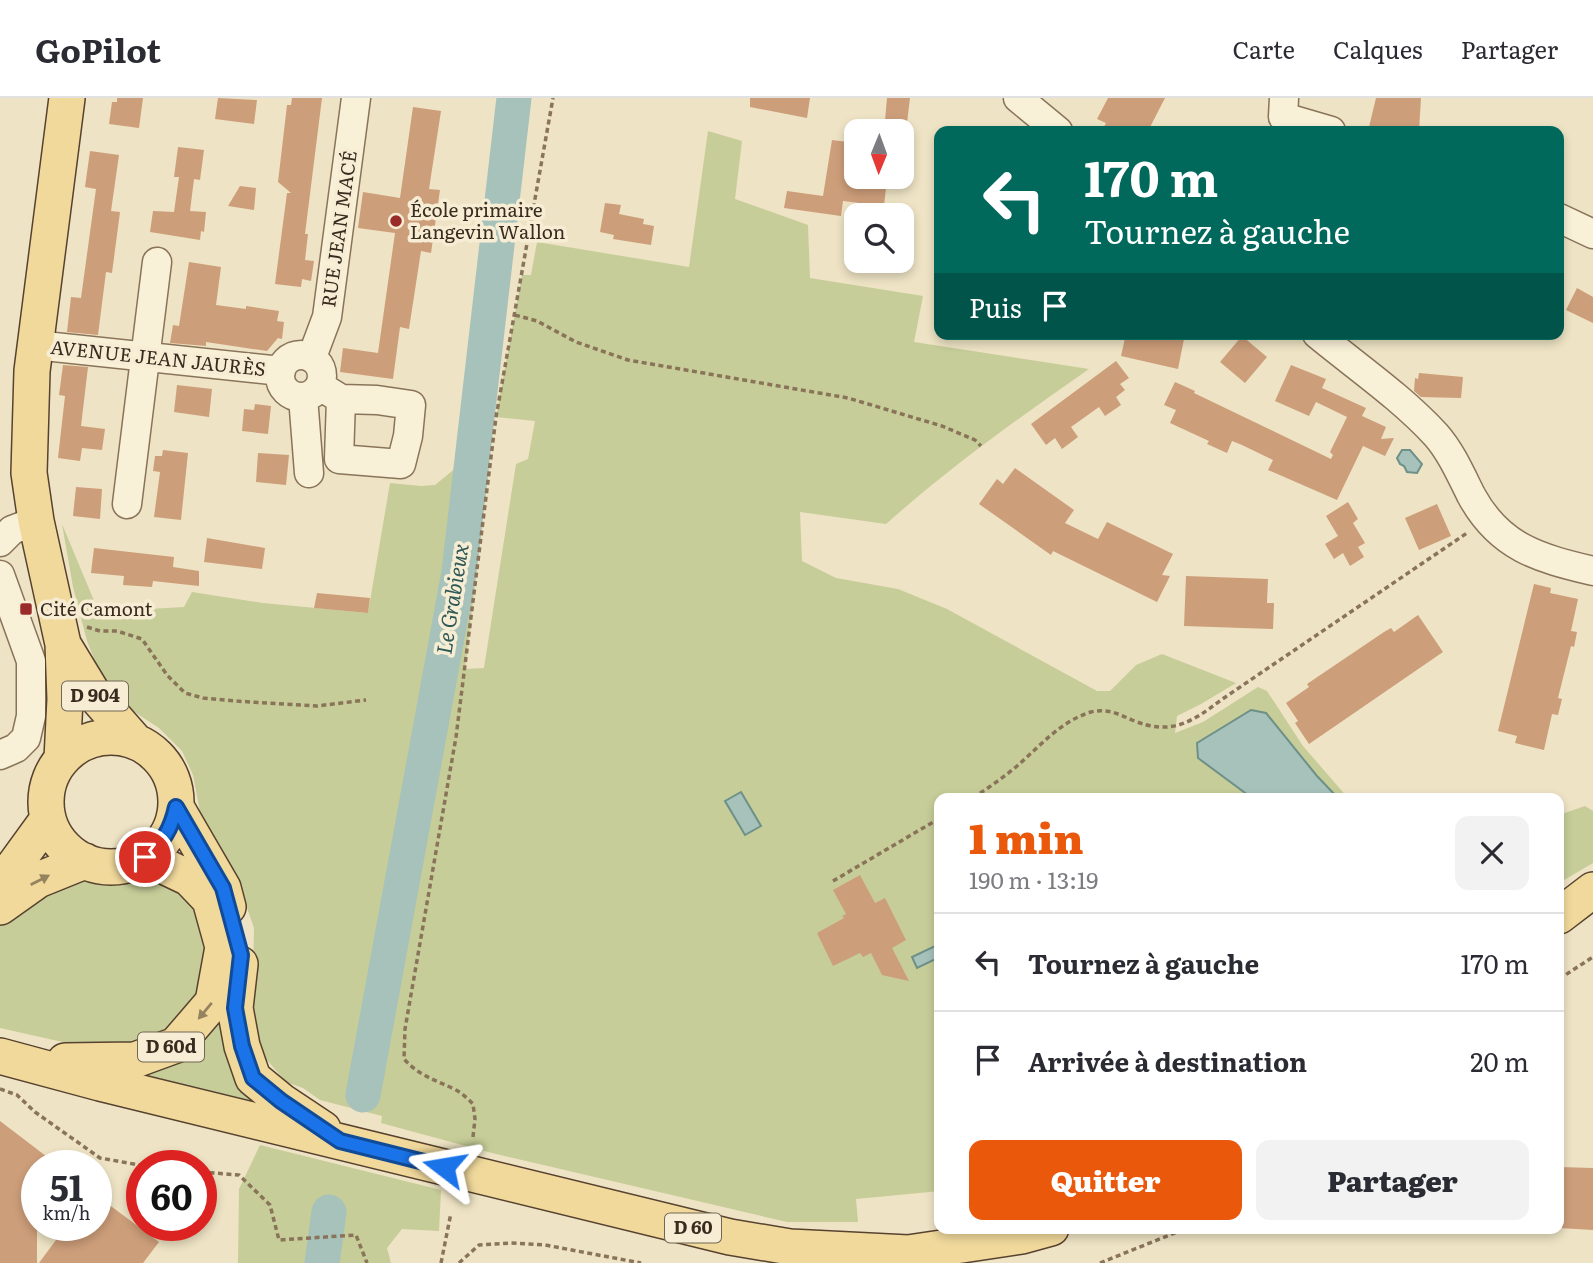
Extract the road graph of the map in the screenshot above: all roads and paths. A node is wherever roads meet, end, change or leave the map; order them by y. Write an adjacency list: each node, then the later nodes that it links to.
1 (66, 98): 13 (main road, D 904)
2 (356, 98): 15 (street, RUE JEAN MACÉ)
3 (553, 98): 11 (path)
4 (1018, 98): 6 (street)
5 (1284, 98): 7 (street)
6 (1053, 126)
7 (1314, 126)
8 (1564, 220): 9 (street)
9 (1593, 234)
10 (157, 262): 14 (street)
11 (515, 315): 18 (path); 45 (path)
12 (1324, 340): 21 (street)
13 (35, 345): 14 (street, AVENUE JEAN JAURÈS); 22 (main road, D 904)
14 (146, 357): 16 (street, AVENUE JEAN JAURÈS); 20 (street)
15 (312, 357): 16 (street); 17 (street)
16 (281, 371): 17 (street)
17 (324, 393): 19 (street)
18 (981, 446)
19 (309, 473)
20 (127, 504)
21 (1487, 520): 24 (street); 31 (path)
22 (36, 521): 23 (street); 26 (main road, D 904)
23 (0, 542)
24 (1593, 571)
25 (0, 575): 29 (street)
26 (70, 632): 27 (path); 28 (main road, D 904); 30 (main road, D 904)
27 (366, 700)
28 (135, 741): 30 (main road); 32 (main road)
29 (0, 755)
30 (62, 759): 33 (main road)
31 (980, 793)
32 (176, 807): 35 (main road); 46 (main road)
33 (48, 818): 36 (main road); 38 (main road)
34 (934, 822): 37 (path)
35 (145, 857): 36 (main road); 44 (main road, D 60d, one-way to 44)
36 (85, 861): 40 (main road, one-way to 36)
37 (833, 881)
38 (0, 885)
39 (1593, 890): 41 (main road)
40 (0, 907)
41 (1564, 912)
42 (1593, 957): 43 (path)
43 (1564, 976)
44 (2, 1067): 46 (main road, D 60); 47 (path)
45 (473, 1137)
46 (340, 1141): 50 (main road, D 60)
47 (126, 1163)
48 (217, 1173): 52 (path)
49 (451, 1213): 53 (path)
50 (1028, 1234)
51 (1172, 1234): 56 (path)
52 (368, 1263)
53 (441, 1263)
54 (459, 1263): 55 (path)
55 (641, 1263)
56 (1100, 1263)

